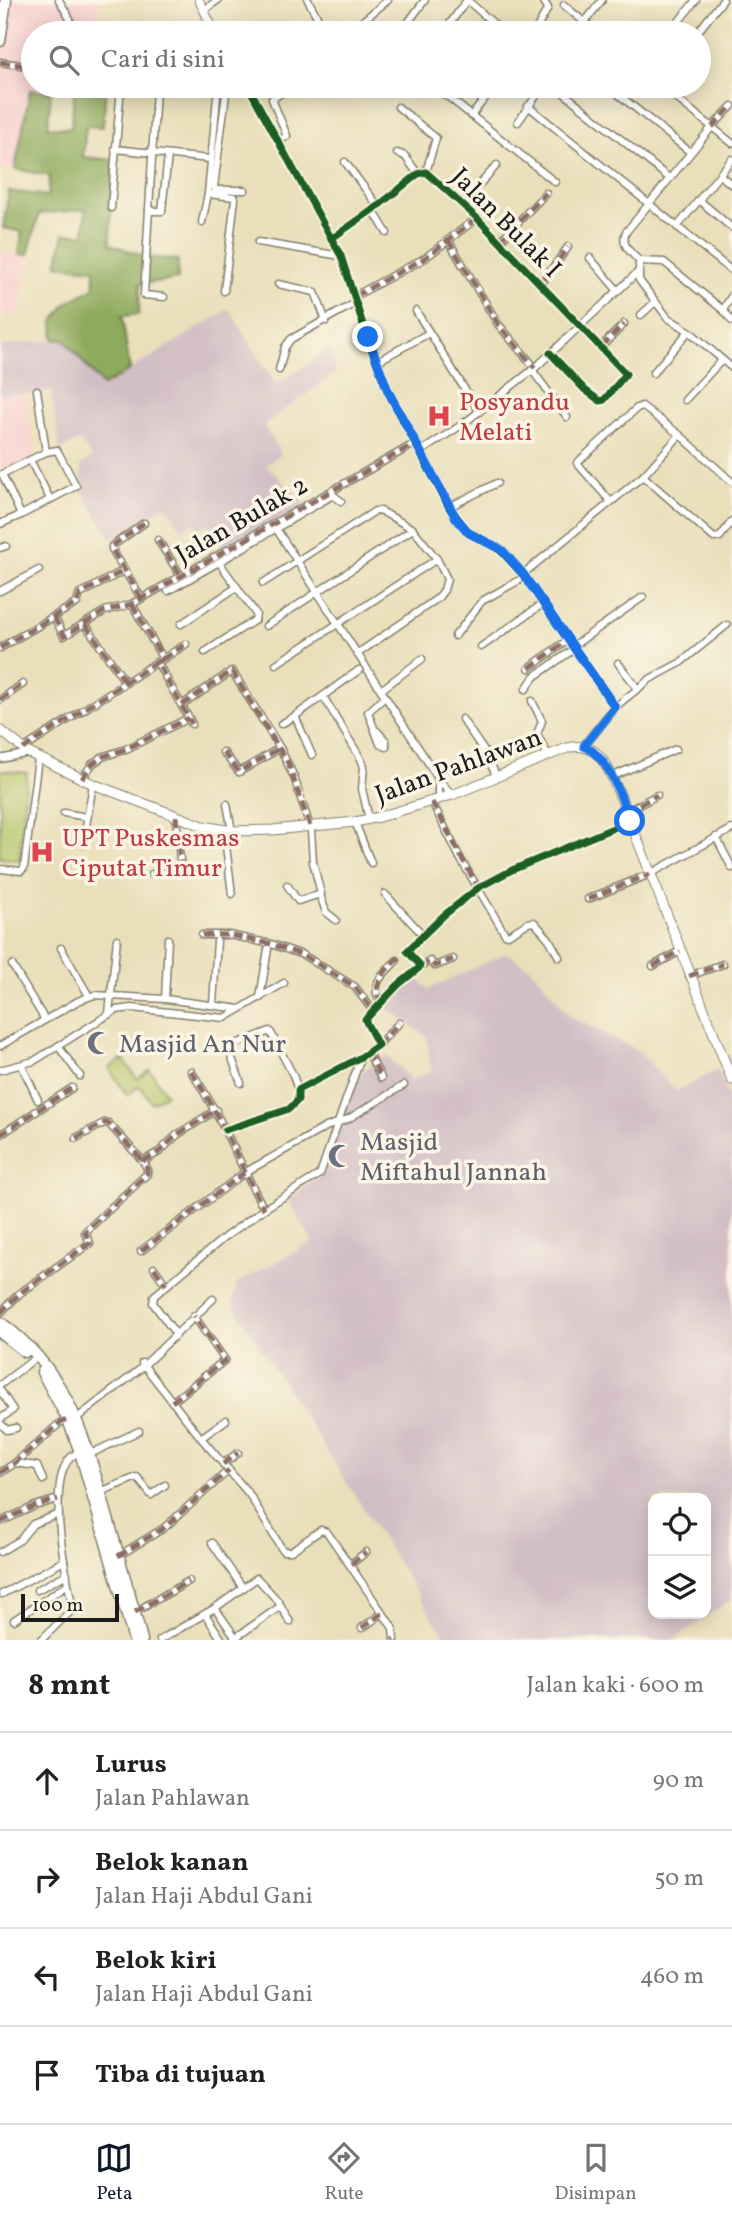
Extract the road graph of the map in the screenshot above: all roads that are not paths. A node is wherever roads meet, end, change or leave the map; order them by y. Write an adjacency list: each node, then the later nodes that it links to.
1 (6, 0): 27 (highway)
2 (59, 0): 15 (street)
3 (199, 0): 14 (street)
4 (218, 0): 14 (street)
5 (308, 0): 17 (street)
6 (388, 0): 18 (street)
7 (425, 0): 19 (street)
8 (467, 0): 20 (street); 21 (street)
9 (542, 0): 22 (street)
10 (602, 0): 24 (street)
11 (696, 0): 25 (street)
12 (723, 0): 26 (street)
13 (564, 5): 23 (street)
14 (204, 10): 16 (street)
15 (70, 19)
16 (209, 21)
17 (319, 21)
18 (363, 21)
19 (409, 21)
20 (452, 21)
21 (489, 21)
22 (541, 21)
23 (580, 21)
24 (591, 21)
25 (679, 21)
26 (706, 21)
27 (0, 41)
28 (0, 62): 29 (street)
29 (21, 65)
30 (120, 98): 50 (street)
31 (156, 98): 52 (street)
32 (217, 98): 55 (street)
33 (225, 98): 64 (street)
34 (256, 98): 48 (street)
35 (274, 98): 48 (street)
36 (449, 98): 45 (street)
37 (485, 98): 45 (street)
38 (534, 98): 42 (street)
39 (570, 98): 61 (street)
40 (623, 98): 51 (street)
41 (676, 98): 47 (street)
42 (528, 106): 46 (street); 68 (street)
43 (732, 106): 47 (street)
44 (398, 107): 59 (street)
45 (471, 116): 62 (street)
46 (518, 122)
47 (712, 127): 49 (street); 51 (street)
48 (278, 142): 78 (street)
49 (732, 143)
50 (115, 149): 52 (street); 70 (street)
51 (690, 152): 61 (street)
52 (153, 153): 54 (street); 72 (street)
53 (397, 153): 59 (street)
54 (168, 155): 55 (street); 72 (street)
55 (210, 159): 65 (street)
56 (732, 159): 60 (street)
57 (345, 162): 71 (street)
58 (497, 165): 69 (street)
59 (422, 173): 69 (street, Jalan Bulak I); 71 (street, Jalan Bulak I)
60 (719, 175): 63 (street); 67 (street)
61 (669, 178): 68 (street)
62 (555, 182)
63 (732, 185)
64 (244, 190)
65 (208, 194): 74 (street); 90 (street)
66 (546, 194): 81 (street)
67 (699, 200): 75 (street); 76 (street)
68 (648, 204): 75 (street); 85 (street)
69 (461, 205): 73 (street, Jalan Bulak I)
70 (111, 208)
71 (376, 208): 77 (street); 78 (street, Jalan Bulak I)
72 (149, 211): 93 (street)
73 (477, 218): 79 (street); 81 (street, Jalan Bulak I)
74 (202, 222)
75 (677, 227): 86 (street)
76 (732, 228)
77 (387, 233)
78 (331, 239): 83 (street)
79 (448, 240): 94 (street); 110 (street)
80 (258, 242): 83 (street)
81 (499, 242): 89 (street, Jalan Bulak I)
82 (568, 247): 89 (street)
83 (341, 256): 94 (street)
84 (590, 258): 91 (street)
85 (639, 261): 87 (street); 96 (street)
86 (732, 271)
87 (638, 272): 91 (street); 95 (street)
88 (278, 284): 99 (street)
89 (541, 284): 102 (street, Jalan Bulak I)
90 (223, 291)
91 (618, 291): 102 (street)
92 (732, 295): 96 (street)
93 (164, 297)
94 (356, 299): 99 (street); 108 (street)
95 (656, 302): 98 (street); 103 (street)
96 (723, 310): 100 (street)
97 (416, 311): 104 (street)
98 (641, 315)
99 (326, 321): 111 (street)
100 (732, 321)
101 (624, 324): 105 (street)
102 (581, 325): 105 (street, Jalan Bulak I); 106 (street)
103 (689, 331): 107 (street); 112 (street)
104 (429, 333): 108 (street); 115 (street)
105 (601, 347): 106 (street, Jalan Bulak I)
106 (550, 353): 110 (street)
107 (721, 360): 109 (street); 114 (street)
108 (376, 362): 118 (street)
109 (732, 368)
110 (534, 369): 115 (street); 116 (street)
111 (279, 370)
112 (653, 373)
113 (37, 390): 119 (street)
114 (684, 400)
115 (478, 412): 120 (street)
116 (567, 417)
117 (680, 435): 122 (street); 123 (street); 127 (street)
118 (416, 443): 120 (street); 142 (street, Jalan Bulak 2)
119 (46, 452): 121 (street); 125 (street)
120 (420, 452): 128 (street)
121 (30, 460): 125 (street); 129 (street)
122 (643, 476): 127 (street); 130 (street)
123 (732, 482)
124 (497, 483): 128 (street)
125 (50, 499): 129 (street)
126 (341, 500): 134 (street)
127 (611, 502): 141 (street)
128 (449, 507): 141 (street)
129 (21, 515): 132 (street)
130 (732, 522)
131 (144, 523): 140 (street)
132 (0, 524)
133 (413, 529): 136 (street); 137 (street); 147 (street)
134 (277, 530): 137 (street); 138 (street)
135 (158, 540): 142 (street)
136 (437, 559): 155 (street); 164 (street)
137 (297, 561): 143 (street); 147 (street)
138 (219, 562): 144 (street); 146 (street)
139 (39, 570): 145 (street)
140 (123, 571): 149 (street); 152 (street)
141 (524, 575): 150 (street); 158 (street)
142 (181, 576): 149 (street, Jalan Bulak 2)
143 (263, 583)
144 (237, 587): 154 (street); 163 (street)
145 (0, 591)
146 (168, 591)
147 (317, 592): 155 (street); 157 (street)
148 (643, 597): 160 (street)
149 (141, 598): 151 (street, Jalan Bulak 2)
150 (544, 603): 160 (street); 161 (street)
151 (132, 604): 153 (street, Jalan Bulak 2); 166 (street)
152 (54, 617): 153 (street); 162 (street)
153 (85, 624): 171 (street)
154 (181, 624)
155 (338, 624): 164 (street); 168 (street)
156 (727, 625): 174 (street)
157 (266, 626)
158 (455, 636)
159 (186, 645): 166 (street)
160 (572, 645): 169 (street); 173 (street); 180 (street)
161 (481, 647)
162 (0, 648)
163 (205, 652)
164 (357, 654): 175 (street)
165 (422, 659): 175 (street)
166 (160, 660): 171 (street); 179 (street)
167 (618, 663): 174 (street)
168 (276, 664)
169 (529, 668)
170 (359, 670): 176 (street)
171 (126, 683): 190 (street)
172 (23, 684): 177 (street)
173 (526, 689)
174 (638, 689): 180 (street)
175 (383, 693): 185 (street); 196 (street)
176 (323, 696): 181 (street); 207 (street)
177 (0, 700)
178 (532, 701): 192 (street)
179 (183, 705): 187 (street); 197 (street)
180 (615, 707): 186 (street)
181 (295, 716): 183 (street); 191 (street)
182 (463, 719): 194 (street)
183 (281, 724)
184 (0, 730): 190 (main road, Jalan Pahlawan)
185 (377, 731)
186 (584, 746): 192 (main road, Jalan Pahlawan); 195 (main road, Jalan Pahlawan)
187 (280, 748): 189 (street); 210 (street)
188 (676, 748): 195 (street)
189 (223, 752)
190 (30, 753): 193 (street); 197 (main road, Jalan Pahlawan); 217 (street)
191 (312, 755)
192 (548, 755): 194 (main road, Jalan Pahlawan)
193 (0, 759)
194 (497, 777): 199 (main road, Jalan Pahlawan)
195 (611, 777): 203 (main road, Jalan Pahlawan)
196 (438, 778): 199 (street); 201 (street)
197 (82, 779): 198 (main road, Jalan Pahlawan)
198 (93, 784): 205 (main road, Jalan Pahlawan); 206 (street)
199 (452, 795): 201 (main road, Jalan Pahlawan)
200 (657, 795): 203 (street)
201 (435, 801): 207 (main road, Jalan Pahlawan); 221 (street)
202 (227, 804): 212 (street)
203 (626, 812): 208 (main road, Jalan Pahlawan)
204 (64, 813): 206 (street)
205 (176, 816): 212 (main road, Jalan Pahlawan); 218 (street)
206 (87, 817): 214 (street)
207 (369, 819): 209 (main road, Jalan Pahlawan)
208 (630, 821): 219 (main road, Jalan Pahlawan); 221 (street)
209 (355, 822): 210 (main road, Jalan Pahlawan); 215 (street)
210 (310, 826): 212 (main road, Jalan Pahlawan); 224 (street)
211 (732, 829): 213 (street)
212 (228, 830): 222 (street)
213 (716, 838): 216 (street); 219 (street)
214 (83, 844)
215 (371, 863)
216 (732, 868)
217 (0, 869)
218 (152, 874)
219 (650, 874): 225 (street); 234 (main road, Jalan Pahlawan)
220 (287, 885): 224 (street)
221 (478, 888): 228 (street); 235 (street)
222 (232, 894)
223 (385, 894): 228 (street)
224 (320, 895): 226 (street)
225 (589, 899)
226 (336, 920)
227 (202, 935): 251 (street)
228 (423, 935): 241 (street)
229 (117, 939): 245 (street)
230 (168, 939): 247 (street)
231 (217, 941): 248 (street)
232 (61, 948): 244 (street)
233 (268, 948): 246 (street)
234 (680, 951): 240 (street); 242 (main road, Jalan Pahlawan)
235 (559, 957)
236 (453, 959): 241 (street)
237 (397, 960): 249 (street)
238 (723, 964): 242 (street)
239 (12, 965): 253 (street)
240 (653, 966)
241 (420, 967): 249 (street)
242 (690, 976): 265 (main road, Jalan Pahlawan)
243 (284, 983): 246 (street)
244 (89, 996): 245 (street); 253 (street)
245 (112, 996): 247 (street); 252 (street)
246 (260, 998): 250 (street)
247 (165, 999): 248 (street)
248 (213, 1004): 250 (street)
249 (381, 1004): 251 (street)
250 (241, 1009): 252 (street)
251 (373, 1011): 256 (street)
252 (109, 1013): 257 (street)
253 (45, 1020): 255 (street)
254 (400, 1023): 256 (street)
255 (0, 1045)
256 (378, 1045): 258 (street)
257 (58, 1046): 260 (street); 263 (street)
258 (368, 1052): 259 (street); 264 (street)
259 (361, 1057): 269 (street); 272 (street)
260 (22, 1066): 261 (street); 270 (street)
261 (0, 1070)
262 (191, 1071): 271 (street)
263 (80, 1076)
264 (381, 1078)
265 (732, 1080)
266 (241, 1083): 269 (street)
267 (404, 1086): 272 (street)
268 (72, 1088): 274 (street)
269 (298, 1090): 273 (street)
270 (38, 1100)
271 (216, 1111): 273 (street); 276 (street)
272 (340, 1121): 277 (street); 279 (street)
273 (225, 1130): 277 (street)
274 (0, 1135)
275 (76, 1138): 276 (street)
276 (143, 1161): 278 (street)
277 (244, 1173): 279 (street); 281 (street)
278 (115, 1203): 280 (street); 285 (street)
279 (264, 1209): 283 (street)
280 (121, 1212)
281 (141, 1251)
282 (154, 1268): 283 (street)
283 (166, 1285): 289 (street)
284 (213, 1299): 286 (street)
285 (0, 1313)
286 (194, 1315): 289 (street); 293 (street)
287 (0, 1322): 294 (highway)
288 (0, 1332): 290 (highway)
289 (175, 1333): 291 (street)
290 (33, 1360): 292 (street); 294 (highway)
291 (145, 1363): 293 (street); 294 (street)
292 (0, 1388): 296 (street)
293 (172, 1402): 299 (street)
294 (74, 1417): 300 (highway); 302 (street)
295 (226, 1420): 299 (street)
296 (0, 1421): 297 (street)
297 (16, 1428)
298 (139, 1431): 300 (street)
299 (201, 1438): 303 (street)
300 (85, 1453): 308 (highway); 309 (street); 336 (highway)
301 (238, 1453): 303 (street)
302 (15, 1463): 305 (street); 306 (street)
303 (223, 1464): 304 (street)
304 (229, 1470): 315 (street); 317 (street)
305 (0, 1473)
306 (43, 1480)
307 (165, 1485): 308 (street)
308 (100, 1492): 315 (highway)
309 (58, 1499): 310 (street); 311 (street)
310 (59, 1514): 313 (street); 316 (street)
311 (0, 1522)
312 (212, 1543): 321 (street)
313 (0, 1552)
314 (366, 1552): 317 (street)
315 (118, 1556): 326 (highway)
316 (64, 1560): 318 (street); 323 (street)
317 (351, 1564): 327 (street)
318 (67, 1574): 320 (street); 322 (street)
319 (189, 1581): 326 (street)
320 (68, 1584): 329 (street); 332 (street)
321 (243, 1588): 324 (street); 325 (street)
322 (37, 1590)
323 (2, 1594)
324 (281, 1606): 330 (street); 333 (street)
325 (215, 1608): 328 (street); 333 (street)
326 (135, 1612): 337 (highway)
327 (383, 1613): 331 (street); 340 (street)
328 (205, 1614): 338 (street); 339 (street)
329 (14, 1620)
330 (290, 1622)
331 (362, 1628)
332 (49, 1633): 334 (street); 335 (street)
333 (234, 1639)
334 (41, 1640)
335 (53, 1640)
336 (134, 1640)
337 (142, 1640)
338 (160, 1640)
339 (222, 1640)
340 (393, 1640)

